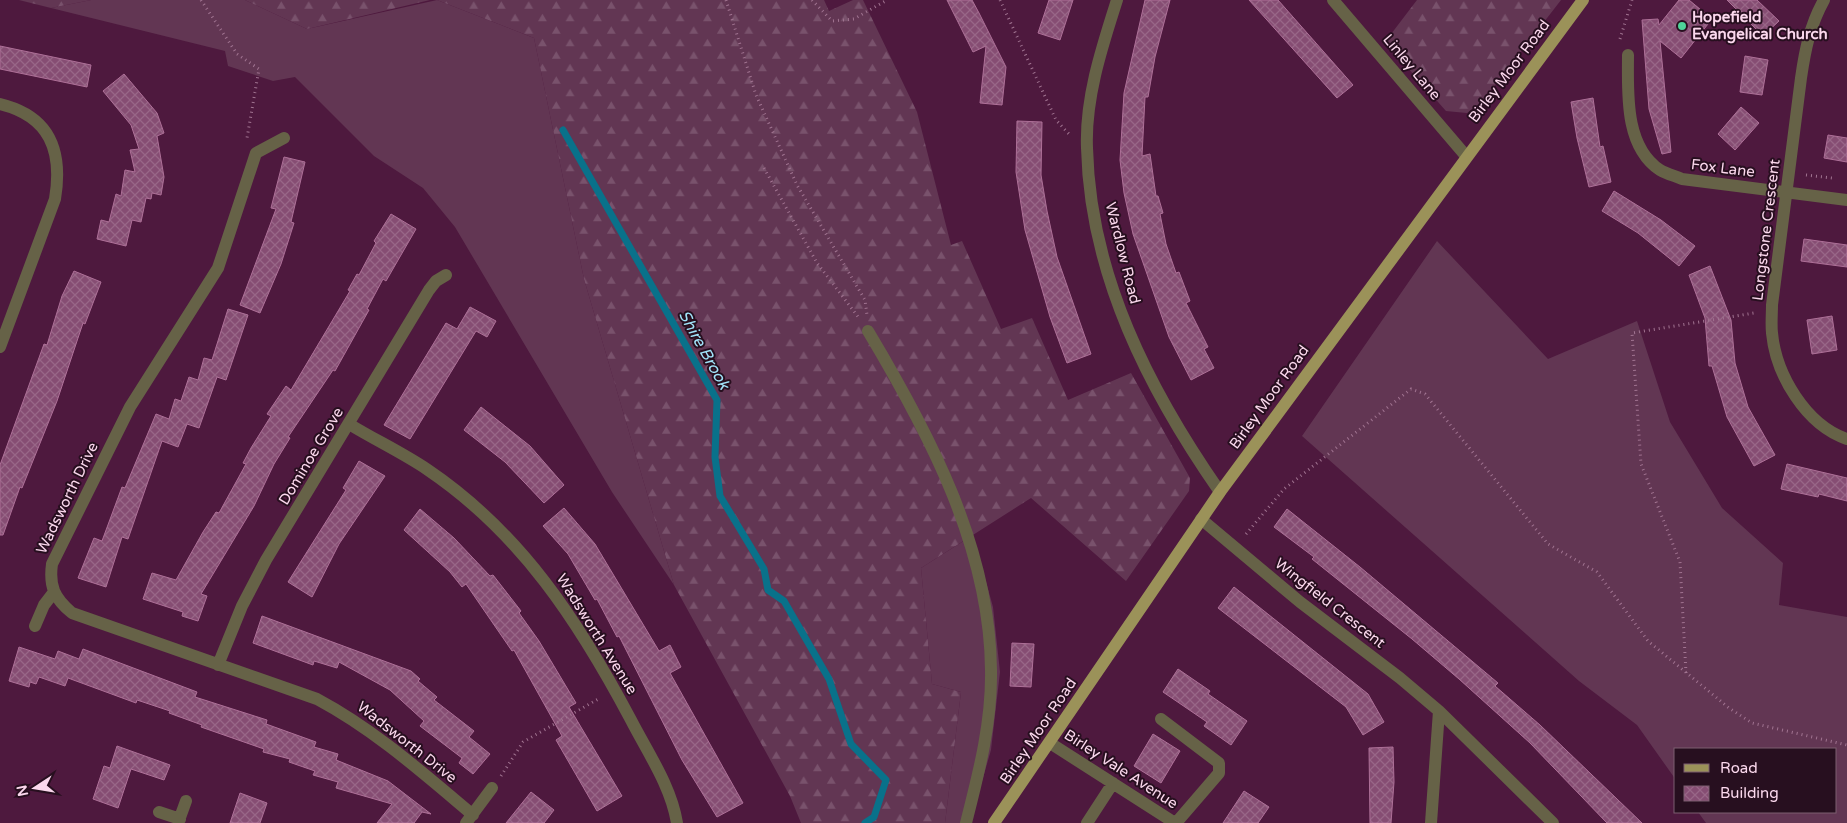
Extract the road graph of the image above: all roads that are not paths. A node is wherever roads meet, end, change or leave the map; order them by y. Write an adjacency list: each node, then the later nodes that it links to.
1 (1117, 0): 16 (street, Wardlow Road)
2 (1333, 0): 8 (street, Linley Lane)
3 (1583, 0): 8 (main road, Birley Moor Road)
4 (1824, 0): 9 (street, Longstone Crescent)
5 (1628, 55): 9 (street, Fox Lane)
6 (0, 104): 13 (street)
7 (284, 138): 18 (street, Wadsworth Drive)
8 (1466, 156): 16 (main road, Birley Moor Road)
9 (1787, 192): 10 (street, Fox Lane); 15 (street, Longstone Crescent)
10 (1847, 200)
11 (446, 275): 14 (street, Dominoe Grove)
12 (868, 331): 31 (street)
13 (0, 347)
14 (349, 424): 20 (street, Dominoe Grove); 30 (street, Wadsworth Avenue)
15 (1847, 439)
16 (1220, 492): 17 (main road, Birley Moor Road)
17 (1201, 519): 21 (street, Wingfield Crescent); 23 (main road, Birley Moor Road)
18 (54, 592): 19 (street); 20 (street, Wadsworth Drive)
19 (35, 626)
20 (218, 665): 28 (street, Wadsworth Drive)
21 (1439, 711): 35 (street); 36 (street, Wingfield Crescent)
22 (1161, 719): 34 (street, Birley Vale Avenue)
23 (1050, 743): 24 (street, Birley Vale Avenue); 32 (main road, Birley Moor Road)
24 (1113, 783): 33 (street); 34 (street, Birley Vale Avenue)
25 (492, 788): 28 (street, Wadsworth Drive)
26 (186, 801): 29 (street)
27 (159, 812): 29 (street)
28 (470, 819)
29 (179, 821)
30 (677, 823)
31 (966, 823)
32 (994, 823)
33 (1087, 823)
34 (1176, 823)
35 (1431, 823)
36 (1553, 823)

